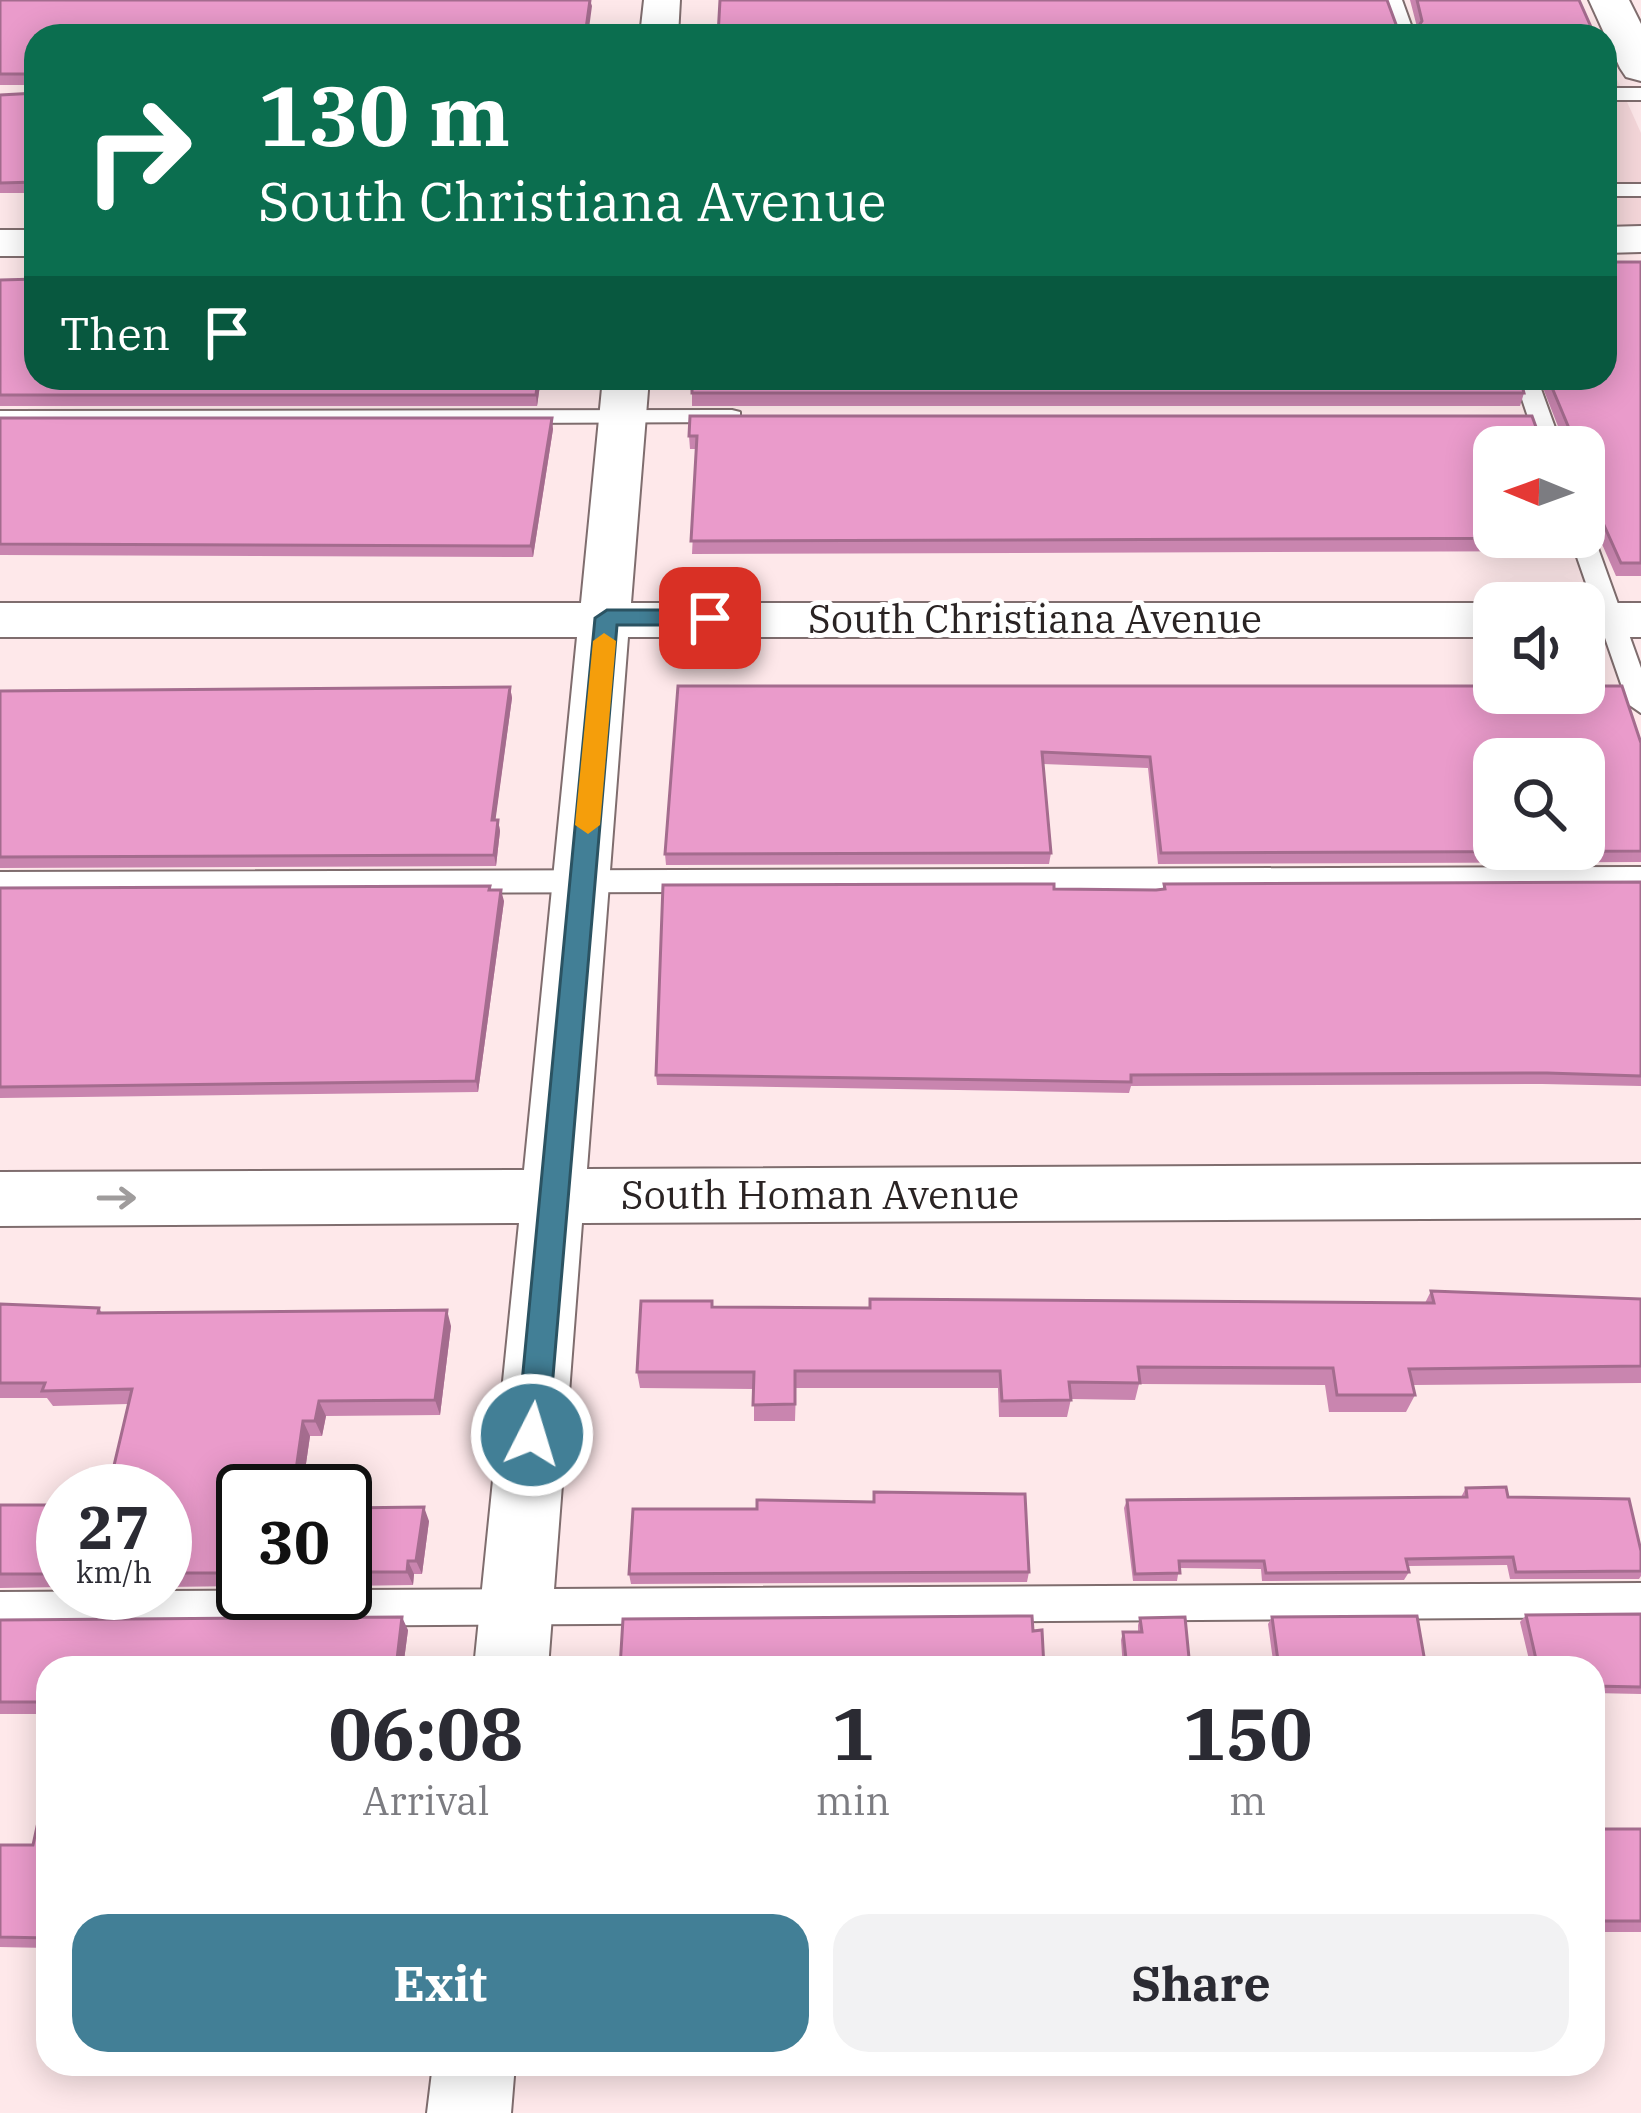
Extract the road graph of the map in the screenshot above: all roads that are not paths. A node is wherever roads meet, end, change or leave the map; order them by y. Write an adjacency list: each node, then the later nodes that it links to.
1 (1609, 0): 2 (main road)
2 (1641, 68)
3 (1527, 390): 7 (lane)
4 (625, 397): 5 (lane); 6 (lane); 9 (street)
5 (748, 417)
6 (0, 418)
7 (1535, 426)
8 (1590, 558): 12 (lane)
9 (607, 618): 10 (street, South Christiana Avenue); 11 (street, South Christiana Avenue); 15 (street)
10 (0, 620)
11 (1473, 620)
12 (1612, 620): 13 (lane)
13 (1641, 704)
14 (1641, 878): 15 (lane)
15 (583, 881): 16 (lane); 18 (street)
16 (0, 883)
17 (1641, 1191): 18 (street, South Homan Avenue)
18 (555, 1196): 19 (street, South Homan Avenue, one-way to 18); 22 (street)
19 (0, 1199)
20 (1641, 1600): 22 (lane)
21 (0, 1610): 22 (lane)
22 (514, 1638)
23 (473, 2076): 24 (street)
24 (469, 2113)

